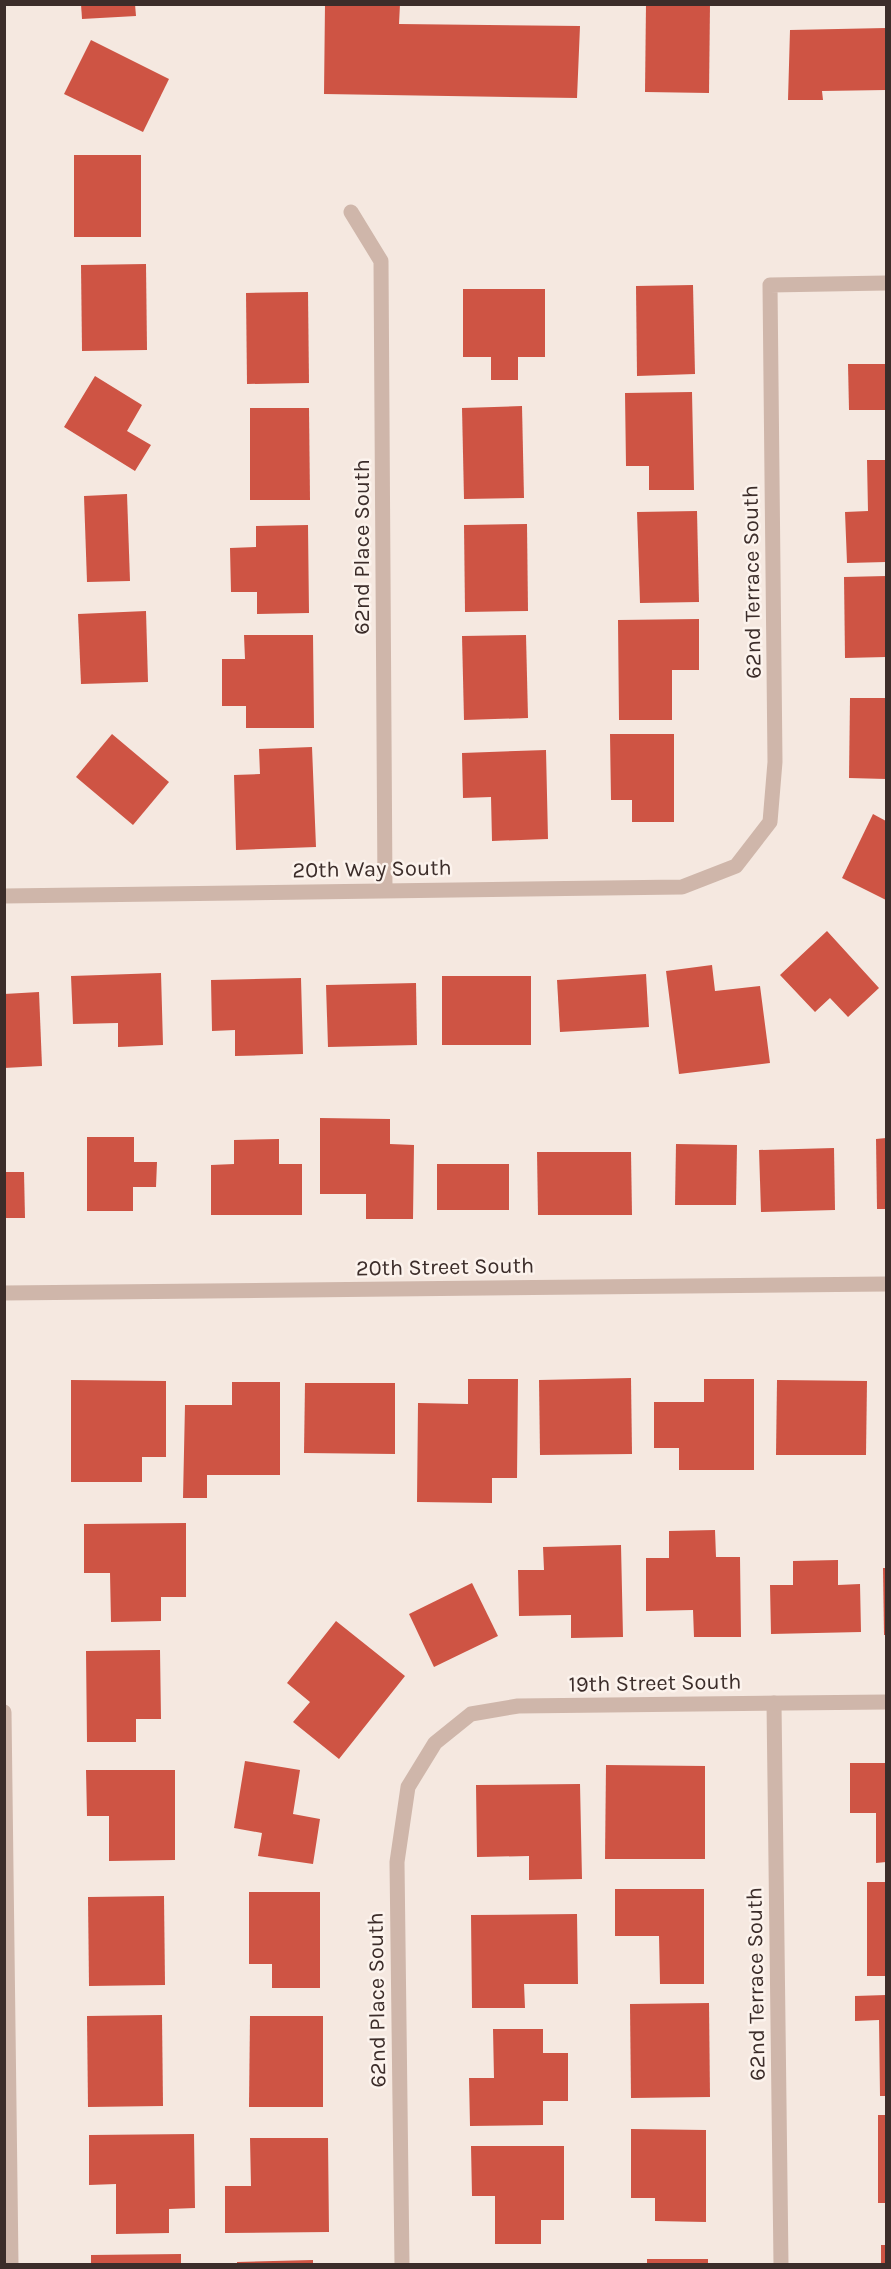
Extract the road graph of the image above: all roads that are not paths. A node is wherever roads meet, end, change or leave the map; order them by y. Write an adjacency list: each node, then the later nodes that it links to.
1 (351, 212): 4 (street, 62nd Place South)
2 (886, 283): 3 (street, 62nd Terrace South)
3 (736, 866): 4 (street, 20th Way South)
4 (385, 890): 5 (street, 20th Way South)
5 (4, 896)
6 (886, 1284): 7 (street, 20th Street South)
7 (4, 1293)
8 (886, 1702): 9 (street, 19th Street South)
9 (774, 1703): 11 (street, 19th Street South); 14 (street, 62nd Terrace South)
10 (4, 1712): 12 (street)
11 (435, 1743): 13 (street, 62nd Place South)
12 (11, 2265)
13 (402, 2265)
14 (781, 2265)

